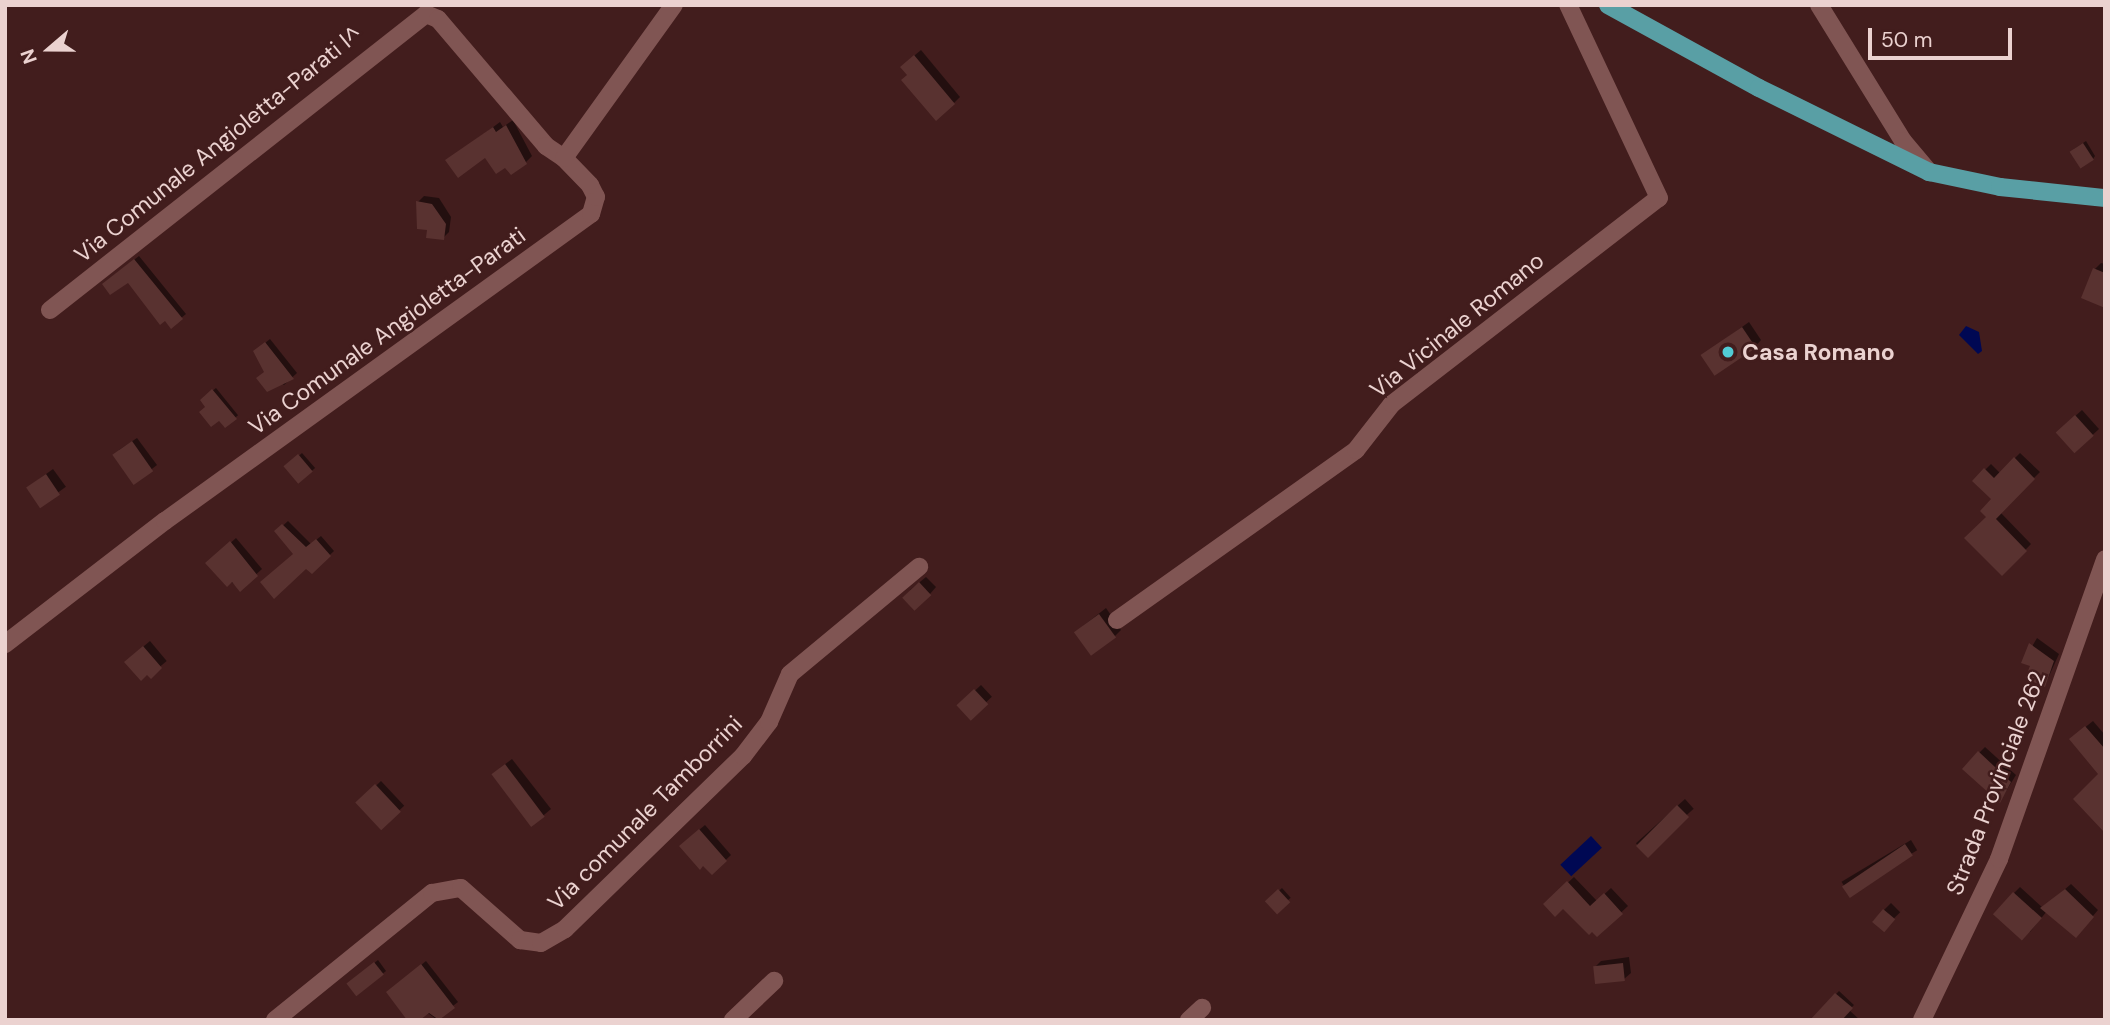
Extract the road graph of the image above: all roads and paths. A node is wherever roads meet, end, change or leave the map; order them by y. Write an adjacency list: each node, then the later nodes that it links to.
1 (674, 5): 5 (street)
2 (1568, 5): 11 (street, Via Vicinale Romano)
3 (1608, 5): 6 (main road)
4 (1819, 5): 6 (street)
5 (564, 158): 8 (street, Via Comunale Angioletta-Parati I^); 12 (street, Via Comunale Angioletta-Parati)
6 (1929, 172): 7 (main road)
7 (2105, 198)
8 (50, 310)
9 (2105, 558): 16 (street, Strada Provinciale 262)
10 (919, 567): 14 (street, Via comunale Tamborrini)
11 (1117, 620)
12 (5, 644)
13 (774, 981): 15 (street)
14 (275, 1020)
15 (733, 1020)
16 (1922, 1020)

